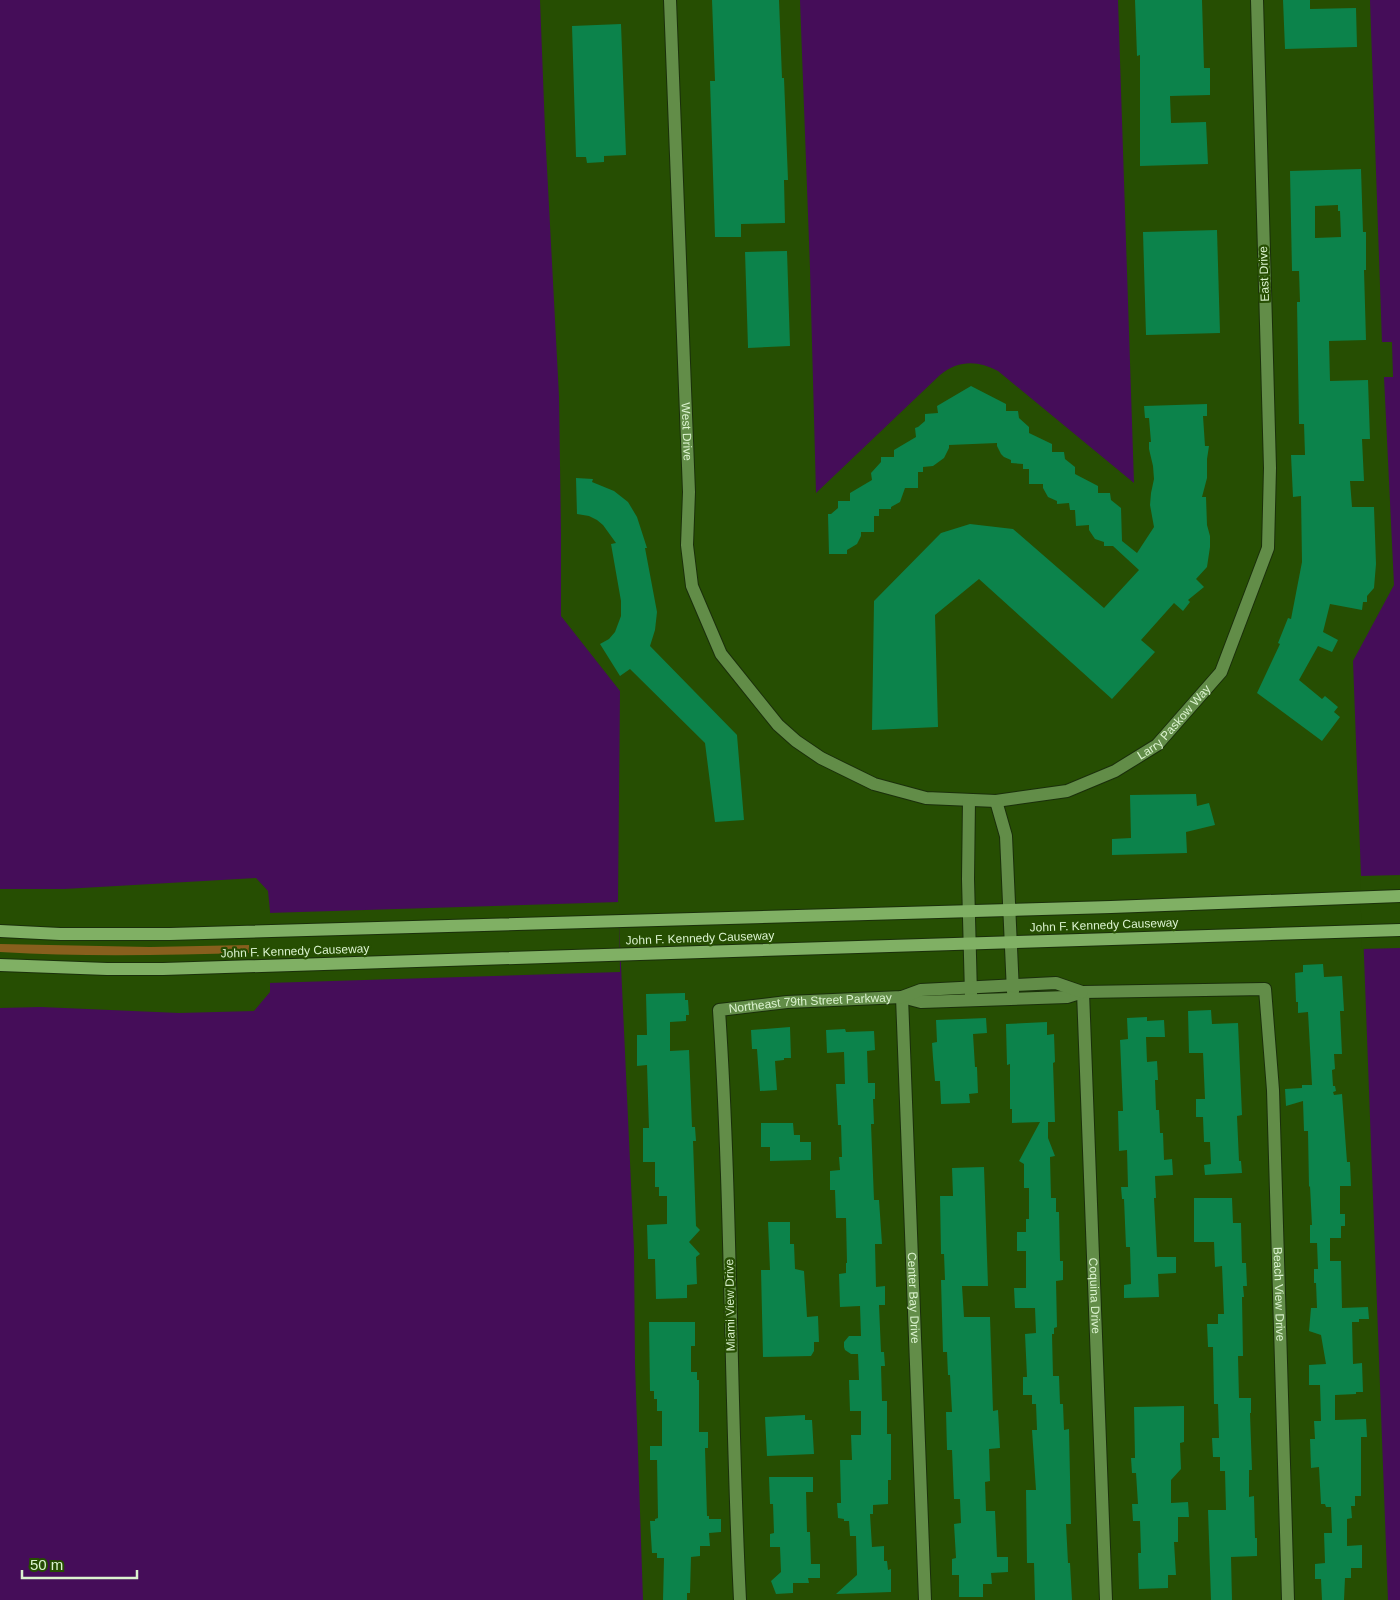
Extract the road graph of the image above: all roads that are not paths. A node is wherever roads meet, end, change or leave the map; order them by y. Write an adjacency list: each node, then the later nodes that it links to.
1 (670, 0): 4 (street, West Drive)
2 (1257, 0): 3 (street, East Drive)
3 (1268, 548): 6 (street, Larry Paskow Way)
4 (874, 784): 5 (street, Larry Paskow Way)
5 (969, 800): 6 (street, Larry Paskow Way); 9 (street)
6 (996, 801): 8 (street)
7 (1400, 896): 8 (main road, John F. Kennedy Causeway)
8 (1008, 909): 9 (main road, John F. Kennedy Causeway); 12 (street)
9 (969, 911): 11 (main road, John F. Kennedy Causeway); 13 (street)
10 (1400, 930): 12 (main road, John F. Kennedy Causeway)
11 (0, 931)
12 (1010, 942): 13 (main road, John F. Kennedy Causeway); 16 (street)
13 (970, 943): 14 (main road, John F. Kennedy Causeway); 18 (street)
14 (0, 965)
15 (1265, 989): 17 (street, Northeast 79th Street Parkway); 24 (street, Beach View Drive)
16 (1013, 992): 17 (street, Northeast 79th Street Parkway); 18 (street, Northeast 79th Street Parkway)
17 (1083, 992): 23 (street, Coquina Drive)
18 (971, 994): 19 (street, Northeast 79th Street Parkway)
19 (902, 996): 20 (street, Northeast 79th Street Parkway); 22 (street, Center Bay Drive)
20 (719, 1010): 21 (street, Miami View Drive)
21 (740, 1600)
22 (925, 1600)
23 (1106, 1600)
24 (1288, 1600)

